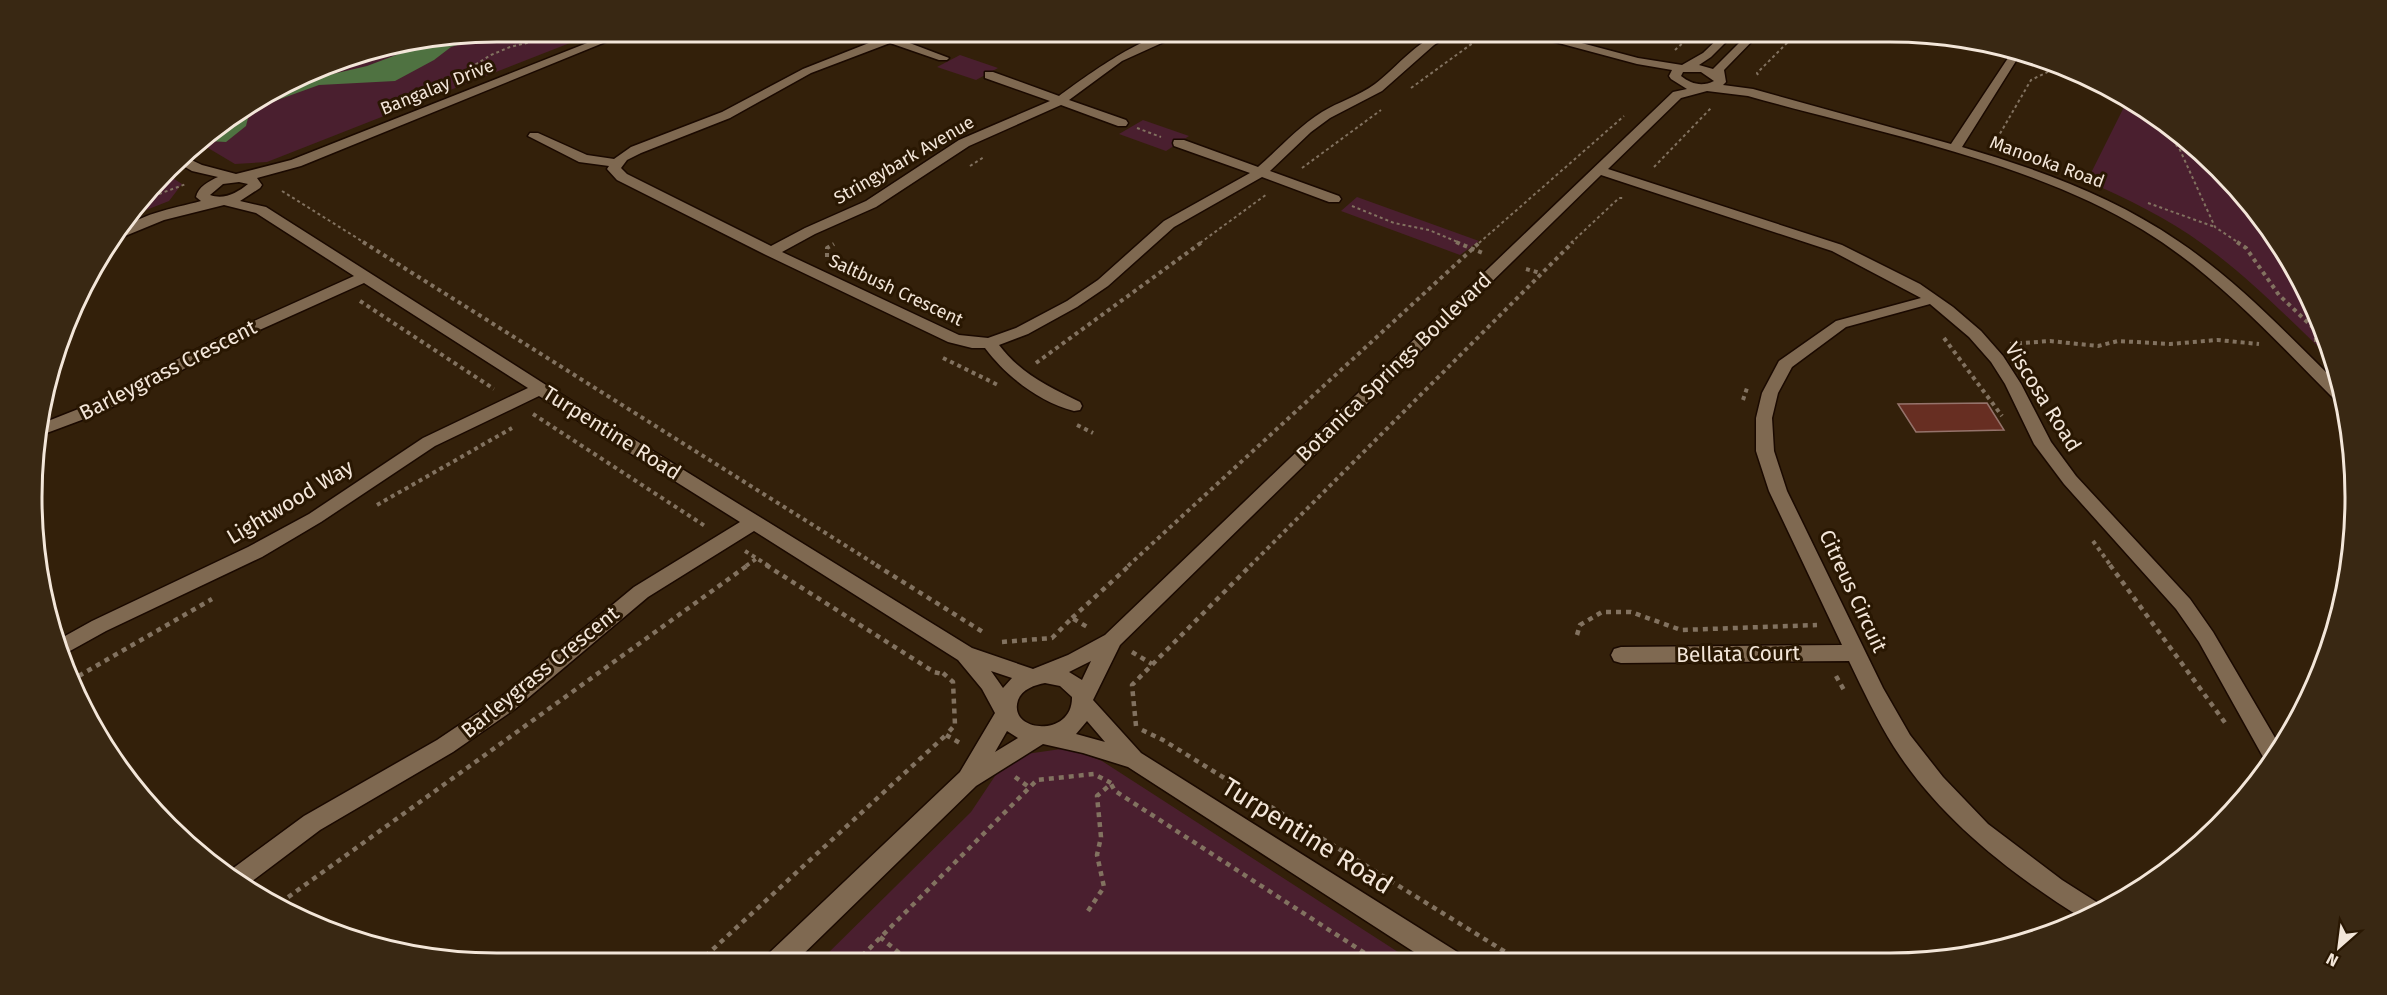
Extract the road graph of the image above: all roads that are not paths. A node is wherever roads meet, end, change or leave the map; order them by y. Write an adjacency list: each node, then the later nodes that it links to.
1 (599, 42): 23 (street, Bangalay Drive)
2 (883, 42): 24 (street)
3 (899, 42): 9 (street)
4 (1157, 42): 18 (street, Stringybark Avenue)
5 (1432, 42): 27 (street, Saltbush Crescent)
6 (1567, 42): 11 (street)
7 (1721, 42): 12 (street)
8 (1746, 42): 14 (street)
9 (943, 58)
10 (2012, 59): 22 (street)
11 (1637, 61): 12 (street); 15 (street)
12 (1685, 68): 14 (street, Manooka Road); 15 (street)
13 (990, 75): 18 (street)
14 (1718, 76): 16 (street); 17 (street, Manooka Road)
15 (1677, 85): 16 (street, Botanica Springs Boulevard); 26 (street, Botanica Springs Boulevard)
16 (1704, 87): 17 (street, Manooka Road)
17 (1752, 93): 22 (street, Manooka Road)
18 (1060, 100): 19 (street); 37 (street, Stringybark Avenue)
19 (1122, 123)
20 (534, 136): 24 (street)
21 (1179, 143): 27 (street)
22 (1954, 149): 41 (street, Manooka Road)
23 (296, 163): 29 (street, Bangalay Drive); 30 (street, Bangalay Drive)
24 (617, 163): 37 (street, Saltbush Crescent)
25 (186, 165): 28 (street)
26 (1598, 170): 39 (street, Viscosa Road); 46 (street, Botanica Springs Boulevard)
27 (1260, 173): 32 (street); 40 (street, Saltbush Crescent)
28 (195, 175): 29 (street); 31 (street)
29 (239, 178): 30 (street); 31 (street, Bangalay Drive)
30 (254, 187): 33 (street, Bangalay Drive); 34 (street)
31 (206, 189): 33 (street); 35 (street)
32 (1334, 199)
33 (221, 201): 34 (street, Turpentine Road); 35 (street)
34 (261, 210): 38 (street, Turpentine Road)
35 (159, 217): 36 (street)
36 (130, 229)
37 (771, 252): 40 (street, Saltbush Crescent)
38 (364, 277): 42 (street, Turpentine Road); 44 (street, Barleygrass Crescent)
39 (1924, 302): 48 (street, Citreus Circuit); 55 (street, Viscosa Road)
40 (990, 343): 43 (street)
41 (2330, 386)
42 (540, 388): 45 (street, Turpentine Road); 47 (street, Lightwood Way)
43 (1074, 406)
44 (48, 427)
45 (754, 522): 49 (street, Turpentine Road); 58 (street, Barleygrass Crescent)
46 (1112, 640): 51 (street, Botanica Springs Boulevard); 52 (street, Botanica Springs Boulevard)
47 (66, 645)
48 (1855, 653): 50 (street, Bellata Court); 59 (street, Citreus Circuit)
49 (965, 654): 51 (street, Turpentine Road); 53 (street, Turpentine Road)
50 (1621, 655)
51 (1033, 677): 52 (street); 53 (street)
52 (1083, 700): 54 (street); 56 (street, Turpentine Road)
53 (1006, 712): 54 (street); 57 (street)
54 (1041, 736): 56 (street, Turpentine Road); 57 (street)
55 (2270, 748)
56 (1133, 759): 61 (street, Turpentine Road)
57 (968, 779): 60 (street)
58 (242, 875)
59 (2086, 908)
60 (786, 953)
61 (1437, 953)

